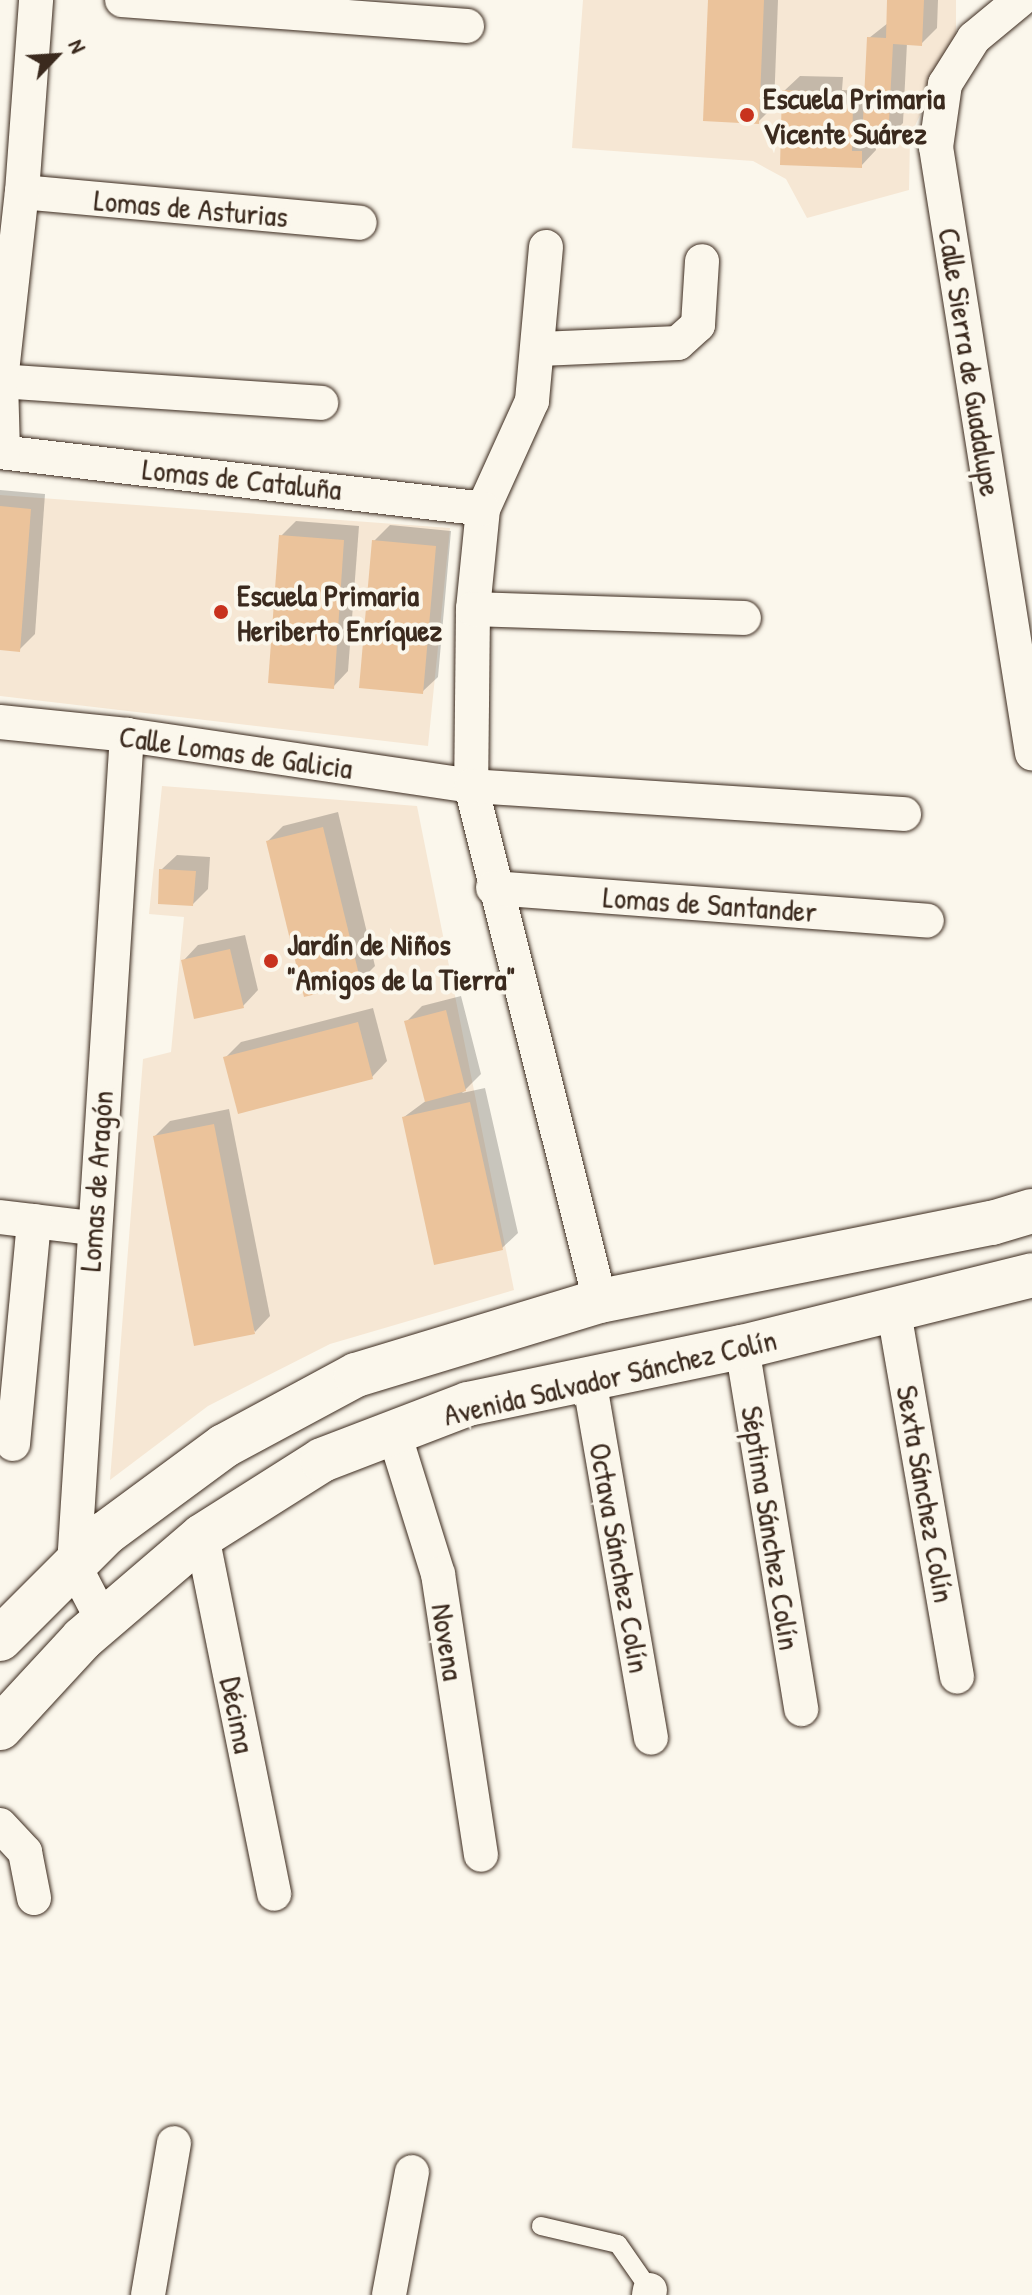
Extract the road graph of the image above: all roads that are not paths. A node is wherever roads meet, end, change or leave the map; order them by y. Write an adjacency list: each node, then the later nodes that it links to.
1 (36, 0): 5 (street)
2 (122, 0): 4 (street)
3 (1020, 0): 17 (street, Calle Sierra de Guadalupe)
4 (467, 26)
5 (16, 58): 6 (street)
6 (22, 192): 7 (street, Lomas de Asturias); 11 (street)
7 (360, 223)
8 (546, 247): 10 (street)
9 (702, 261): 10 (street)
10 (540, 349): 14 (street)
11 (0, 381): 12 (street); 13 (street)
12 (321, 403)
13 (2, 452): 14 (street, Lomas de Cataluña)
14 (483, 509): 15 (street)
15 (473, 609): 16 (street); 21 (street)
16 (744, 618)
17 (1028, 704): 20 (street, Calle Sierra de Guadalupe)
18 (0, 722): 19 (street, Calle Lomas de Galicia)
19 (127, 735): 21 (street, Calle Lomas de Galicia); 28 (street, Lomas de Aragón)
20 (1032, 753)
21 (471, 786): 22 (street); 23 (street)
22 (904, 814)
23 (493, 888): 24 (street, Lomas de Santander); 30 (street)
24 (927, 921)
25 (0, 1217): 27 (street)
26 (1012, 1217): 29 (street); 30 (street)
27 (34, 1221): 28 (street); 35 (street)
28 (92, 1228): 37 (street, Lomas de Aragón)
29 (1019, 1279): 31 (street, Avenida Salvador Sánchez Colín)
30 (600, 1301): 37 (street)
31 (894, 1312): 32 (street, Avenida Salvador Sánchez Colín); 40 (street, Sexta Sánchez Colín)
32 (742, 1347): 33 (street, Avenida Salvador Sánchez Colín); 41 (street, Séptima Sánchez Colín)
33 (589, 1379): 34 (street, Avenida Salvador Sánchez Colín); 43 (street, Octava Sánchez Colín)
34 (394, 1433): 36 (street, Avenida Salvador Sánchez Colín); 45 (street, Novena)
35 (13, 1444)
36 (202, 1536): 38 (street, Avenida Salvador Sánchez Colín); 46 (street, Décima)
37 (74, 1565): 38 (street); 39 (street)
38 (103, 1621): 42 (street, Avenida Salvador Sánchez Colín)
39 (0, 1639)
40 (957, 1677)
41 (801, 1709)
42 (0, 1728)
43 (651, 1738)
44 (0, 1825): 47 (street)
45 (481, 1855)
46 (274, 1894)
47 (34, 1898)
48 (174, 2143): 52 (street)
49 (412, 2172): 53 (street)
50 (541, 2226): 51 (lane)
51 (649, 2292)
52 (148, 2295)
53 (389, 2295)

